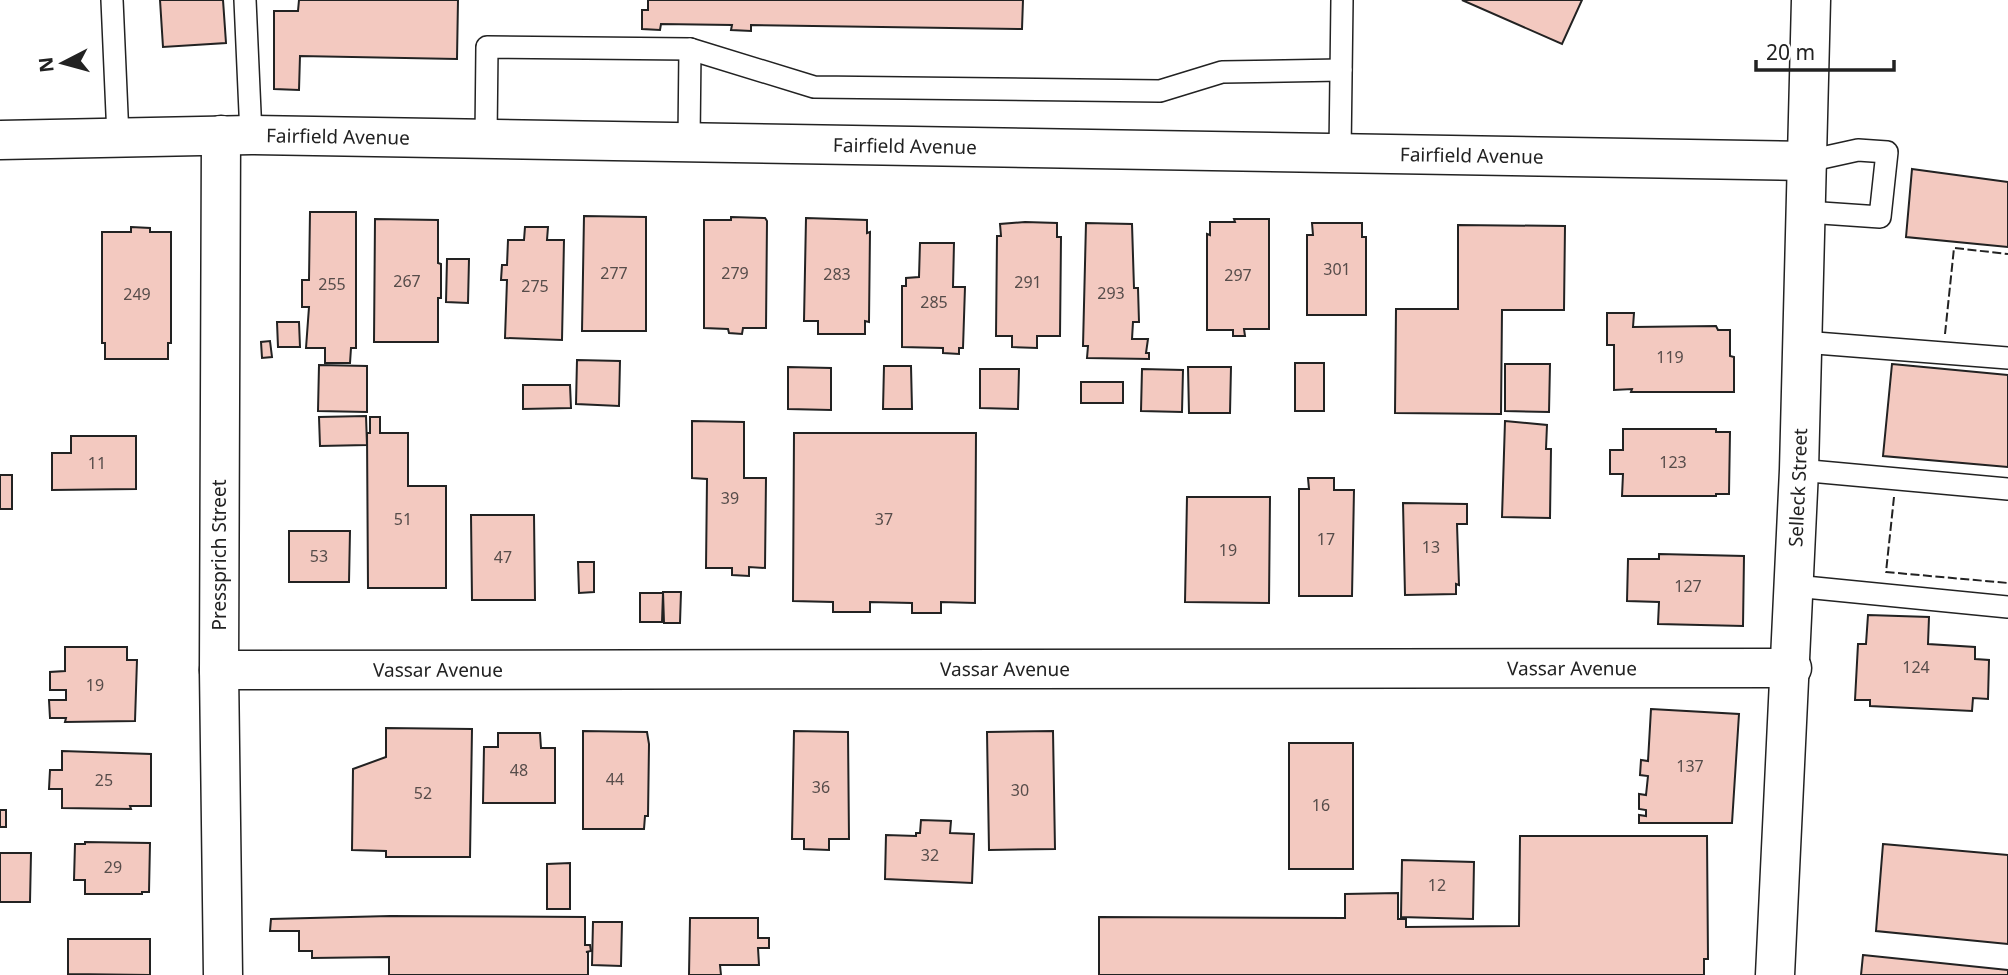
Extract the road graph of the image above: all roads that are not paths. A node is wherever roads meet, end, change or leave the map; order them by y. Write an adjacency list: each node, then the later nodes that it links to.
1 (112, 0): 8 (lane)
2 (245, 0): 7 (lane)
3 (1342, 0): 6 (lane)
4 (1811, 0): 13 (main road, Selleck Street)
5 (690, 49): 6 (lane); 9 (lane); 11 (lane)
6 (1341, 71): 12 (lane)
7 (236, 135): 8 (main road, Fairfield Avenue); 9 (main road, Fairfield Avenue); 22 (main road, Pressprich Street)
8 (118, 137): 10 (main road, Fairfield Avenue)
9 (486, 138): 11 (main road, Fairfield Avenue)
10 (0, 140)
11 (689, 141): 12 (main road, Fairfield Avenue)
12 (1340, 152): 13 (main road, Fairfield Avenue)
13 (1808, 161): 14 (main road, Selleck Street); 14 (lane)
14 (1807, 212): 15 (main road, Selleck Street)
15 (1803, 342): 16 (lane); 17 (main road, Selleck Street)
16 (2008, 358)
17 (1799, 470): 18 (lane); 19 (main road, Selleck Street)
18 (2008, 489)
19 (1795, 586): 20 (lane); 21 (main road, Selleck Street)
20 (2008, 607)
21 (1792, 668): 22 (main road, Vassar Avenue); 24 (main road, Selleck Street)
22 (219, 670): 23 (main road, Pressprich Street)
23 (223, 975)
24 (1775, 975)

